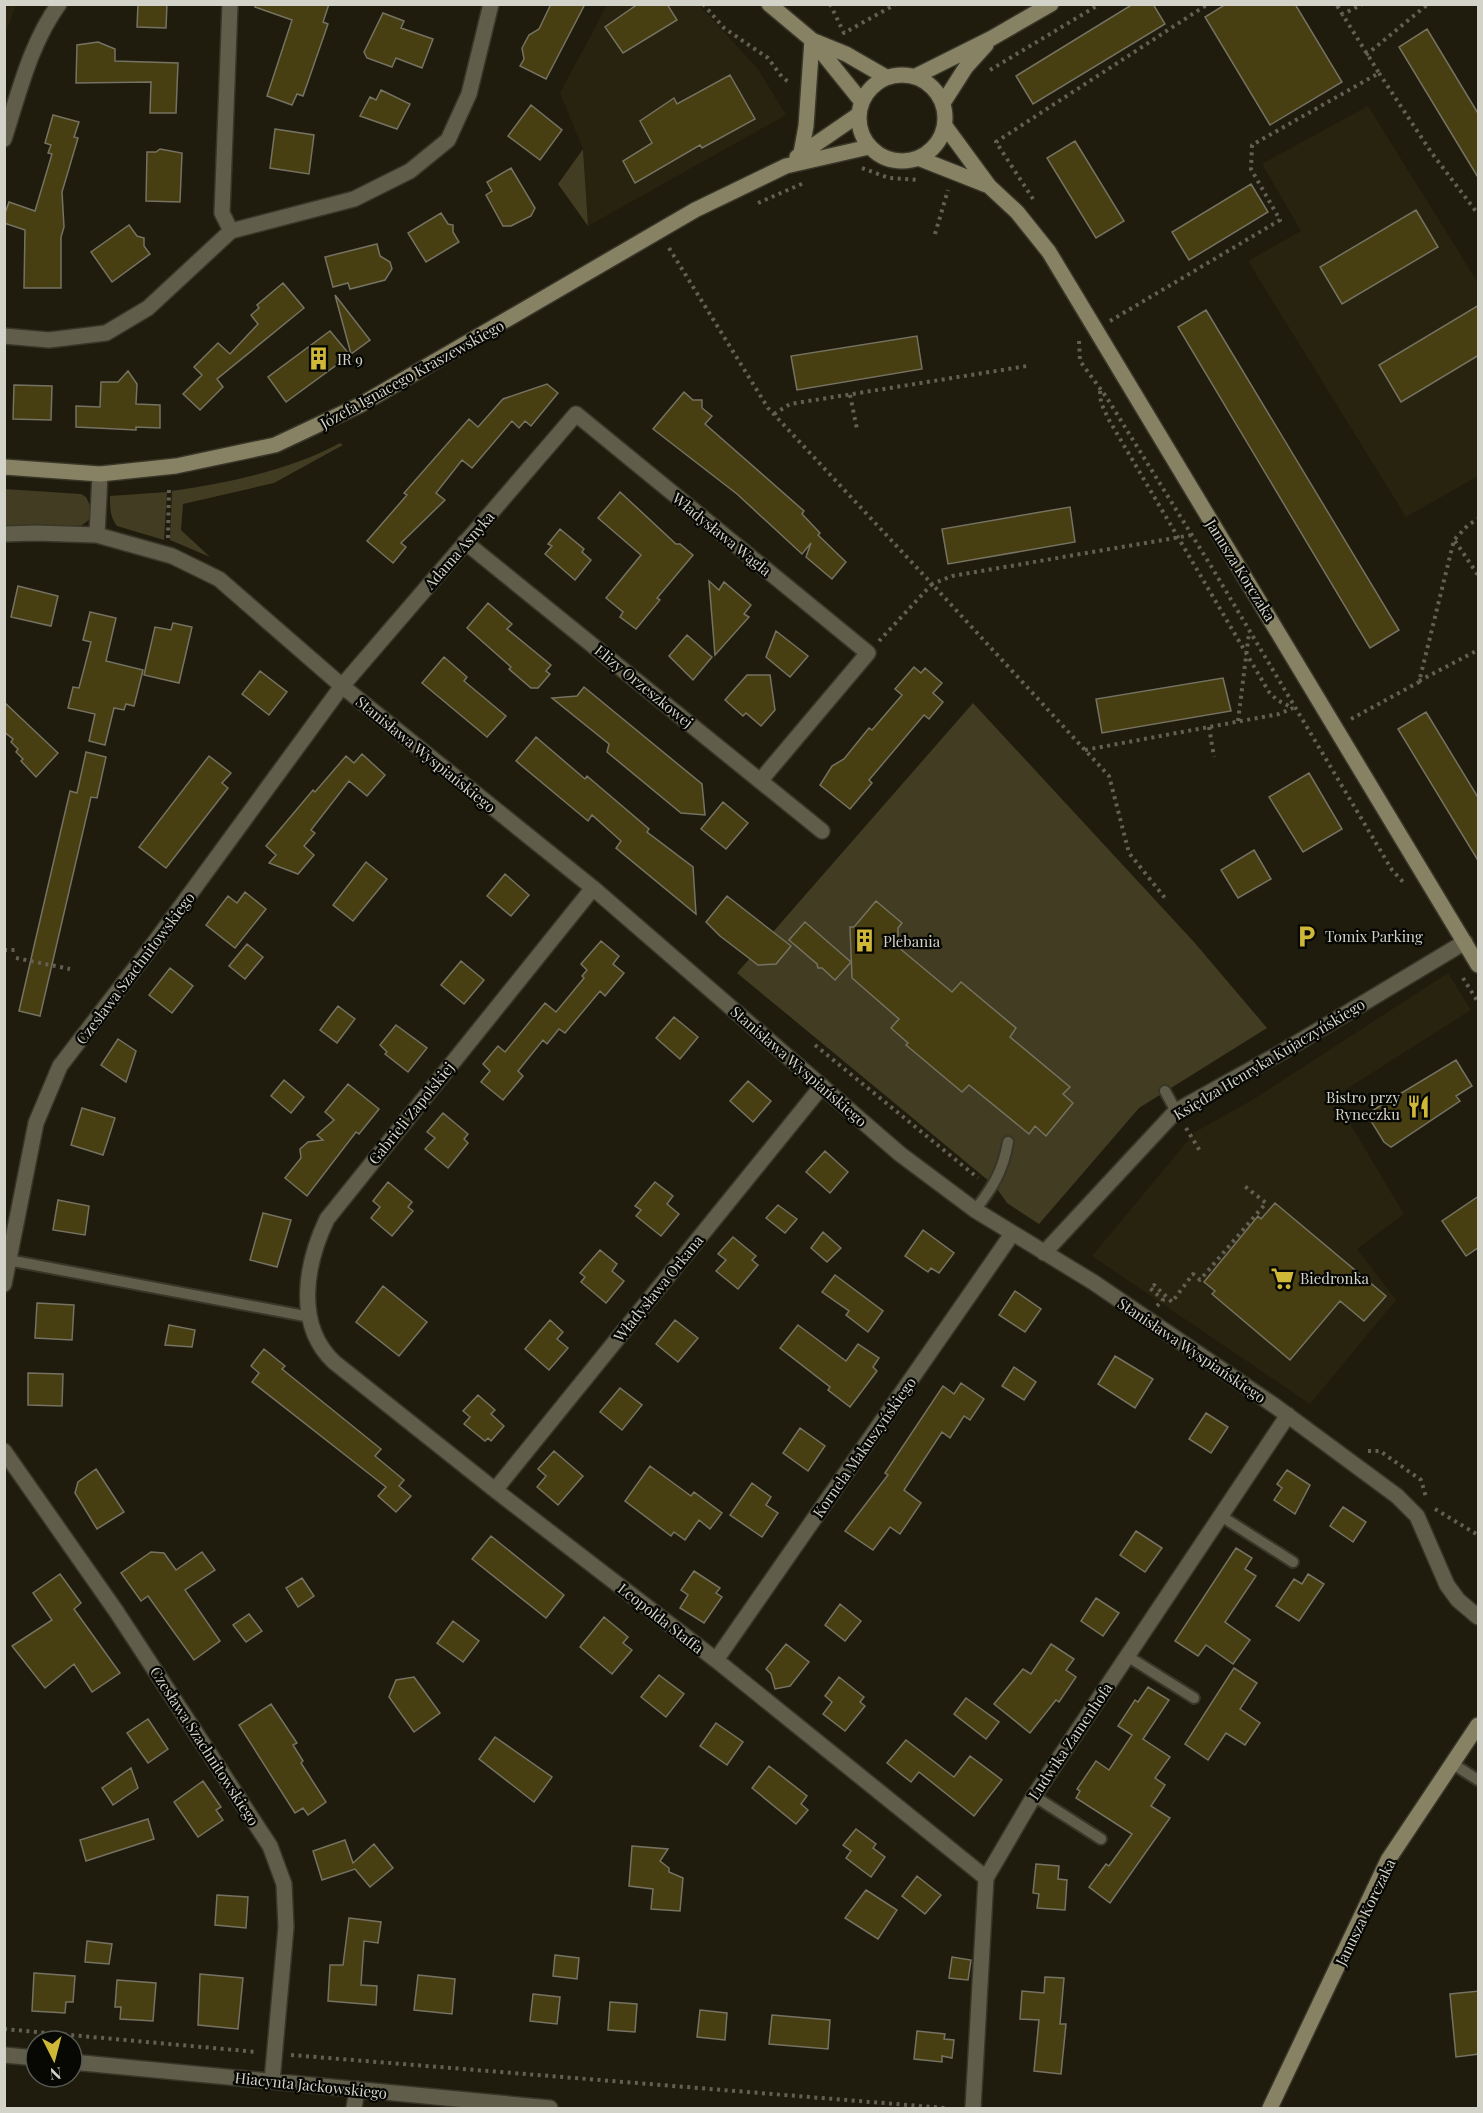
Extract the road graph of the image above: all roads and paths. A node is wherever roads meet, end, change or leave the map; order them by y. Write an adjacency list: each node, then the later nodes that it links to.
1 (59, 4): 26 (street)
2 (230, 4): 39 (street)
3 (491, 4): 39 (street)
4 (703, 4): 22 (path)
5 (769, 4): 16 (street)
6 (830, 4): 7 (path)
7 (896, 4)
8 (1051, 4): 15 (street)
9 (1100, 4): 19 (path)
10 (1208, 4): 27 (path)
11 (1336, 4): 14 (path)
12 (1363, 4): 14 (path)
13 (1428, 4): 17 (path)
14 (1341, 15): 17 (path)
15 (992, 38): 20 (street); 23 (street)
16 (812, 40): 21 (street); 24 (street); 29 (street)
17 (1366, 55): 18 (path)
18 (1379, 73): 38 (path); 42 (path)
19 (983, 74)
20 (916, 76): 21 (street); 23 (street)
21 (886, 77): 24 (street)
22 (799, 87)
23 (943, 103): 25 (street)
24 (860, 108): 28 (street); 29 (street, Józefa Ignacego Kraszewskiego)
25 (945, 126): 30 (street); 35 (street, Janusza Korczaka)
26 (4, 139)
27 (996, 142)
28 (869, 147): 30 (street); 31 (street, Józefa Ignacego Kraszewskiego)
29 (801, 153): 31 (street, Józefa Ignacego Kraszewskiego)
30 (918, 158): 35 (street, Janusza Korczaka)
31 (786, 166): 52 (street, Józefa Ignacego Kraszewskiego)
32 (861, 167): 34 (path)
33 (816, 178): 37 (path)
34 (924, 180)
35 (989, 186): 79 (street, Janusza Korczaka)
36 (942, 187): 40 (path)
37 (754, 204)
38 (1479, 214)
39 (231, 231): 44 (street)
40 (935, 234)
41 (669, 248): 49 (path)
42 (1110, 321)
43 (1074, 332): 46 (path)
44 (4, 336)
45 (1026, 366): 47 (path)
46 (1100, 391): 56 (path); 57 (path)
47 (850, 395): 49 (path); 50 (path)
48 (576, 414): 59 (street, Adama Asnyka); 64 (street, Władysława Wągla)
49 (774, 414): 61 (path)
50 (857, 429)
51 (4, 467): 52 (street, Józefa Ignacego Kraszewskiego)
52 (100, 474): 55 (street)
53 (1479, 519): 58 (path)
54 (4, 534): 55 (street, Stanisława Wyspiańskiego)
55 (97, 535): 67 (street, Stanisława Wyspiańskiego)
56 (1192, 535): 57 (path); 62 (path)
57 (1178, 537): 61 (path); 65 (path)
58 (1454, 540): 60 (path); 66 (path)
59 (465, 542): 67 (street, Adama Asnyka); 74 (street, Elizy Orzeszkowej)
60 (1479, 575)
61 (932, 584): 64 (path); 72 (path)
62 (1249, 632): 65 (path); 68 (path)
63 (1479, 650): 66 (path)
64 (868, 653): 74 (street)
65 (1246, 653): 68 (path); 69 (path)
66 (1419, 682): 70 (path)
67 (342, 686): 77 (street, Stanisława Wyspiańskiego); 98 (street, Czesława Szachnitowskiego)
68 (1294, 708): 69 (path); 76 (path)
69 (1238, 721): 71 (path)
70 (1348, 721)
71 (1209, 727): 72 (path); 73 (path)
72 (1085, 750): 78 (path)
73 (1214, 757)
74 (760, 781): 75 (street, Elizy Orzeszkowej)
75 (822, 831)
76 (1407, 886)
77 (593, 888): 88 (street, Stanisława Wyspiańskiego); 103 (street, Gabrieli Zapolskiej)
78 (1165, 898)
79 (1465, 942): 82 (street, Księdza Henryka Kujaczyńskiego); 84 (street, Janusza Korczaka)
80 (4, 950): 81 (path)
81 (18, 950)
82 (1447, 953): 86 (path); 90 (street, Księdza Henryka Kujaczyńskiego)
83 (16, 958): 85 (path)
84 (1479, 965)
85 (70, 969)
86 (1479, 1002)
87 (815, 1045): 94 (path)
88 (822, 1086): 95 (street, Stanisława Wyspiańskiego); 107 (street, Władysława Orkana)
89 (1165, 1092): 90 (lane)
90 (1176, 1111): 92 (path); 97 (street, Księdza Henryka Kujaczyńskiego)
91 (1008, 1142): 94 (lane)
92 (1200, 1150)
93 (1242, 1184): 100 (path)
94 (987, 1195): 95 (lane)
95 (975, 1210): 96 (street, Stanisława Wyspiańskiego)
96 (1012, 1234): 97 (street, Stanisława Wyspiańskiego); 112 (street, Kornela Makuszyńskiego)
97 (1044, 1253): 105 (street, Stanisława Wyspiańskiego)
98 (8, 1260): 99 (street, Czesława Szachnitowskiego); 103 (lane)
99 (4, 1284)
100 (1172, 1302): 101 (path); 102 (path)
101 (1156, 1307)
102 (1168, 1307)
103 (310, 1317): 104 (street, Gabrieli Zapolskiej)
104 (334, 1362): 107 (street, Leopolda Staffa)
105 (1288, 1416): 108 (street, Ludwika Zamenhofa); 110 (street, Stanisława Wyspiańskiego)
106 (4, 1451): 121 (street, Czesława Szachnitowskiego)
107 (495, 1490): 112 (street, Leopolda Staffa)
108 (1221, 1516): 109 (lane); 111 (street, Ludwika Zamenhofa)
109 (1293, 1562)
110 (1479, 1617)
111 (1127, 1656): 113 (lane); 117 (street, Ludwika Zamenhofa)
112 (716, 1660): 119 (street, Leopolda Staffa)
113 (1194, 1698)
114 (1479, 1725): 115 (street, Janusza Korczaka)
115 (1453, 1764): 116 (lane); 132 (street, Janusza Korczaka)
116 (1479, 1780)
117 (1034, 1796): 118 (lane); 119 (street, Ludwika Zamenhofa)
118 (1101, 1839)
119 (986, 1878): 131 (street, Ludwika Zamenhofa)
120 (4, 2029): 121 (path)
121 (273, 2054): 125 (street, Czesława Szachnitowskiego); 130 (path)
122 (4, 2055): 123 (street)
123 (24, 2057)
124 (84, 2063): 125 (street, Hiacynta Jackowskiego)
125 (272, 2081): 126 (street, Hiacynta Jackowskiego)
126 (357, 2089): 127 (street, Hiacynta Jackowskiego); 128 (street)
127 (544, 2108): 129 (street, Hiacynta Jackowskiego)
128 (354, 2109)
129 (550, 2109)
130 (945, 2109)
131 (973, 2109)
132 (1270, 2109)

